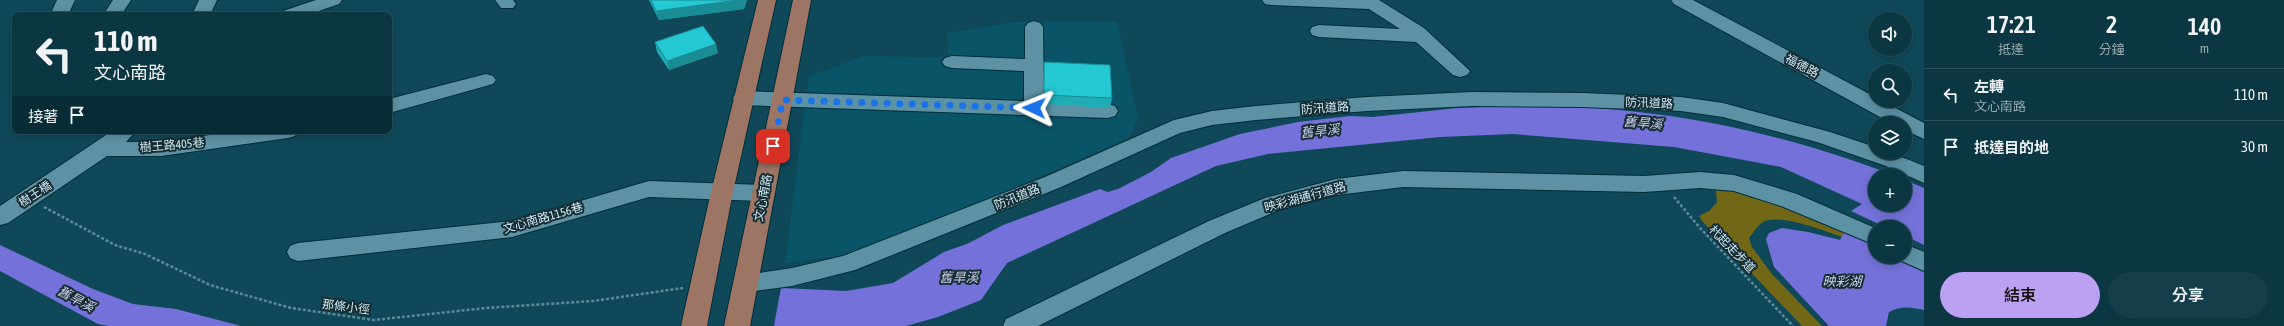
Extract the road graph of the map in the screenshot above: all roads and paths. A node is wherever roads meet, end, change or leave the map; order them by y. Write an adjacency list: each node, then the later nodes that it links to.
1 (66, 0): 11 (street)
2 (122, 0): 12 (street)
3 (208, 0): 13 (street)
4 (333, 0): 10 (street)
5 (766, 0): 21 (main road)
6 (802, 0): 22 (main road, 文心南路)
7 (1272, 0): 9 (street)
8 (1680, 0): 26 (street, 福德路)
9 (1370, 2): 16 (street)
10 (297, 9)
11 (60, 12)
12 (114, 12)
13 (202, 12)
14 (1034, 27): 18 (street)
15 (1319, 31): 16 (street)
16 (1422, 36): 19 (street)
17 (952, 62): 18 (street)
18 (1034, 65): 24 (street)
19 (1460, 71)
20 (486, 80): 23 (street)
21 (743, 98): 22 (street); 32 (main road)
22 (783, 100): 24 (street); 33 (main road, 文心南路)
23 (392, 105)
24 (1034, 108): 25 (street)
25 (1108, 111)
26 (1924, 132)
27 (122, 134): 29 (street, 樹王橋)
28 (267, 134): 29 (street, 樹王路405巷)
29 (103, 149): 34 (street, 樹王橋)
30 (1924, 175): 41 (street, 防汛道路)
31 (1654, 182): 36 (street, 映彩湖通行道路); 44 (street, 映彩湖通行道路); 45 (path, 杙起走步道)
32 (722, 192): 33 (street, 文心南路1156巷); 37 (street, 文心南路1156巷); 40 (main road)
33 (763, 193): 41 (main road, 文心南路)
34 (28, 198): 35 (street, 樹王橋); 40 (path, 那條小徑)
35 (0, 217)
36 (1868, 234)
37 (298, 252)
38 (1912, 256): 39 (street)
39 (1924, 262)
40 (694, 290): 42 (main road)
41 (744, 292): 43 (main road, 文心南路)
42 (694, 326)
43 (737, 326)
44 (1015, 326)
45 (1793, 326)

